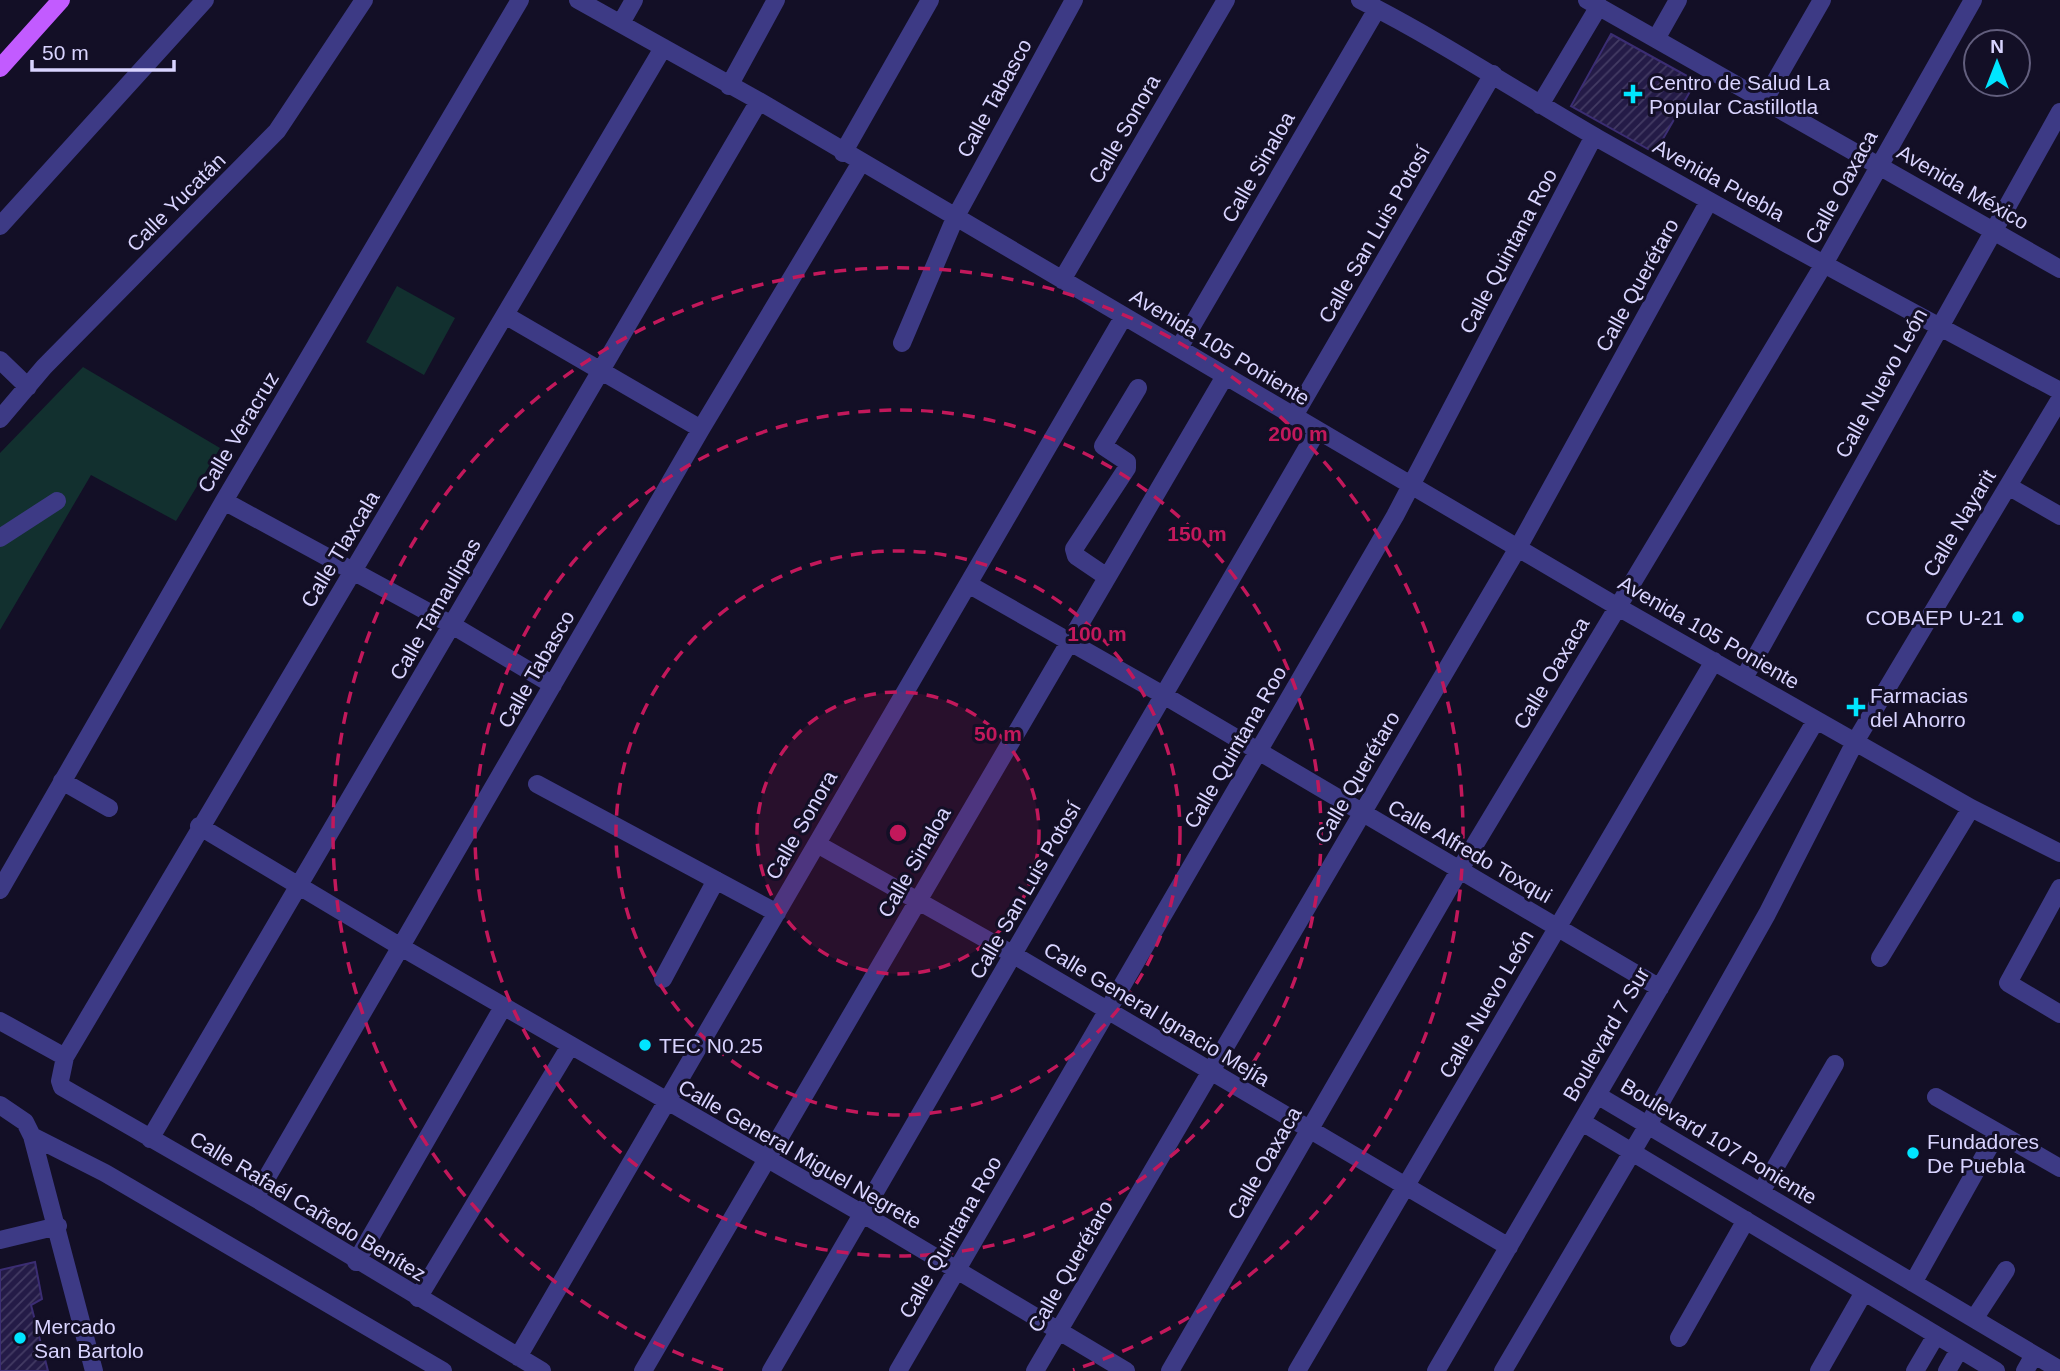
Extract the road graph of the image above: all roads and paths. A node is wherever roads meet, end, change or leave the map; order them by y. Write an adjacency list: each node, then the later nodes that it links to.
1 (61, 0): 20 (main road)
2 (205, 0): 33 (street)
3 (364, 0): 46 (street, Calle Yucatán)
4 (520, 0): 57 (street, Calle Veracruz)
5 (578, 0): 17 (street, Avenida 105 Poniente)
6 (634, 0): 17 (street)
7 (776, 0): 22 (street)
8 (930, 0): 28 (street)
9 (1074, 0): 32 (street, Calle Tabasco)
10 (1226, 0): 37 (street, Calle Sonora)
11 (1360, 0): 16 (street, Avenida Puebla)
12 (1678, 0): 18 (street)
13 (1822, 0): 23 (street)
14 (1973, 0): 30 (street, Calle Oaxaca)
15 (1593, 3): 18 (street, Avenida México); 25 (street)
16 (1377, 9): 21 (street, Avenida Puebla); 42 (street, Calle Sinaloa)
17 (621, 23): 19 (street, Avenida 105 Poniente)
18 (1656, 39): 23 (street, Avenida México)
19 (663, 48): 22 (street, Avenida 105 Poniente); 38 (street, Calle Tlaxcala)
20 (0, 68)
21 (1493, 74): 25 (street, Avenida Puebla); 50 (street, Calle San Luis Potosí)
22 (729, 86): 24 (street, Avenida 105 Poniente)
23 (1765, 101): 30 (street, Avenida México)
24 (759, 102): 28 (street, Avenida 105 Poniente); 44 (street, Calle Tamaulipas)
25 (1540, 105): 27 (street, Avenida Puebla)
26 (2060, 112): 34 (street, Calle Nuevo León)
27 (1594, 136): 31 (street, Avenida Puebla); 54 (street, Calle Quintana Roo)
28 (843, 153): 29 (street, Avenida 105 Poniente)
29 (860, 164): 32 (street, Avenida 105 Poniente); 52 (street, Calle Tabasco)
30 (1879, 166): 34 (street, Avenida México); 35 (street, Calle Oaxaca)
31 (1709, 201): 35 (street, Avenida Puebla); 60 (street, Calle Querétaro)
32 (955, 218): 37 (street, Avenida 105 Poniente); 41 (street, Calle Tabasco)
33 (0, 226)
34 (1992, 230): 36 (street, Avenida México); 40 (street, Calle Nuevo León)
35 (1824, 264): 40 (street, Avenida Puebla); 64 (street, Calle Oaxaca)
36 (2060, 269)
37 (1062, 280): 39 (street, Avenida 105 Poniente)
38 (505, 315): 44 (street); 61 (street, Calle Tlaxcala)
39 (1124, 316): 42 (street, Avenida 105 Poniente); 63 (street, Calle Sonora)
40 (1939, 327): 48 (street, Avenida Puebla); 68 (street, Calle Nuevo León)
41 (902, 343)
42 (1179, 348): 45 (street, Avenida 105 Poniente)
43 (0, 360): 46 (street)
44 (602, 369): 52 (street); 65 (street, Calle Tamaulipas)
45 (1225, 376): 50 (street, Avenida 105 Poniente); 62 (street, Calle Sinaloa)
46 (28, 387): 51 (street, Calle Yucatán)
47 (1138, 388): 62 (street)
48 (2060, 391)
49 (2060, 399): 55 (street, Calle Nayarit)
50 (1294, 416): 53 (street, Avenida 105 Poniente)
51 (0, 419)
52 (701, 429): 69 (street, Calle Tabasco)
53 (1317, 431): 54 (street, Avenida 105 Poniente); 70 (street, Calle San Luis Potosí)
54 (1411, 485): 60 (street, Avenida 105 Poniente); 73 (street, Calle Quintana Roo)
55 (2008, 485): 58 (street); 72 (street, Calle Nayarit)
56 (57, 501): 59 (street)
57 (224, 501): 61 (street); 74 (street, Calle Veracruz)
58 (2060, 516)
59 (0, 538)
60 (1519, 547): 64 (street, Avenida 105 Poniente); 78 (street, Calle Querétaro)
61 (354, 572): 65 (street); 79 (street, Calle Tlaxcala)
62 (1107, 577): 66 (street, Calle Sinaloa)
63 (968, 584): 66 (street, Calle Alfredo Toxqui); 80 (street, Calle Sonora)
64 (1618, 607): 67 (street, Avenida 105 Poniente); 82 (street, Calle Oaxaca)
65 (452, 625): 69 (street); 84 (street, Calle Tamaulipas)
66 (1069, 643): 70 (street, Calle Alfredo Toxqui); 87 (street, Calle Sinaloa)
67 (1714, 660): 68 (street, Avenida 105 Poniente); 89 (street, Calle Nuevo León)
68 (1744, 678): 71 (street, Avenida 105 Poniente)
69 (554, 685): 90 (street, Calle Tabasco)
70 (1165, 696): 73 (street, Calle Alfredo Toxqui); 91 (street, Calle San Luis Potosí)
71 (1816, 720): 72 (street, Avenida 105 Poniente); 94 (street, Boulevard 7 Sur)
72 (1855, 742): 77 (street, Avenida 105 Poniente); 109 (street)
73 (1258, 753): 78 (street, Calle Alfredo Toxqui); 96 (street, Calle Quintana Roo)
74 (62, 781): 76 (street); 86 (street, Calle Veracruz)
75 (537, 784): 83 (street)
76 (109, 808)
77 (1971, 808): 81 (street, Avenida 105 Poniente); 92 (street)
78 (1362, 814): 82 (street, Calle Alfredo Toxqui); 102 (street, Calle Querétaro)
79 (200, 826): 84 (street, Calle General Miguel Negrete); 100 (street, Calle Tlaxcala)
80 (817, 844): 87 (street, Calle General Ignacio Mejía); 88 (street, Calle Sonora)
81 (2060, 853)
82 (1459, 871): 89 (street, Calle Alfredo Toxqui); 111 (street, Calle Oaxaca)
83 (716, 880): 88 (street); 93 (street)
84 (299, 886): 90 (street, Calle General Miguel Negrete); 113 (street, Calle Tamaulipas)
85 (2060, 888): 97 (street)
86 (0, 890)
87 (917, 902): 91 (street, Calle General Ignacio Mejía); 115 (street, Calle Sinaloa)
88 (777, 913): 106 (street, Calle Sonora)
89 (1557, 928): 94 (street, Calle Alfredo Toxqui); 117 (street, Calle Nuevo León)
90 (401, 947): 95 (street, Calle General Miguel Negrete); 119 (street, Calle Tabasco)
91 (1014, 955): 96 (street, Calle General Ignacio Mejía); 120 (street, Calle San Luis Potosí)
92 (1880, 958)
93 (663, 979)
94 (1660, 988): 104 (street, Boulevard 7 Sur)
95 (503, 1007): 99 (street, Calle General Miguel Negrete); 127 (street)
96 (1107, 1012): 102 (street, Calle General Ignacio Mejía); 129 (street, Calle Quintana Roo)
97 (2060, 1014)
98 (0, 1021): 100 (street)
99 (570, 1046): 106 (street, Calle General Miguel Negrete); 132 (street)
100 (65, 1057): 103 (street, Calle Tlaxcala)
101 (1835, 1064): 118 (street)
102 (1210, 1073): 111 (street, Calle General Ignacio Mejía); 134 (street, Calle Querétaro)
103 (60, 1075): 113 (street, Calle Rafaél Cañedo Benítez)
104 (1597, 1095): 108 (street, Boulevard 7 Sur); 109 (street, Boulevard 107 Poniente)
105 (1936, 1097): 112 (street)
106 (666, 1102): 115 (street, Calle General Miguel Negrete); 139 (street, Calle Sonora)
107 (0, 1105): 110 (street)
108 (1582, 1122): 114 (street); 125 (street, Boulevard 7 Sur)
109 (1648, 1125): 114 (street); 118 (street, Boulevard 107 Poniente)
110 (29, 1129): 122 (street); 143 (street)
111 (1309, 1130): 117 (street, Calle General Ignacio Mejía); 150 (street, Calle Oaxaca)
112 (1997, 1133): 116 (street); 130 (street)
113 (150, 1139): 119 (street, Calle Rafaél Cañedo Benítez)
114 (1632, 1152): 121 (street); 140 (street)
115 (766, 1161): 120 (street, Calle General Miguel Negrete); 145 (street, Calle Sinaloa)
116 (2060, 1168)
117 (1405, 1186): 125 (street, Calle General Ignacio Mejía); 151 (street, Calle Nuevo León)
118 (1762, 1192): 123 (street, Boulevard 107 Poniente)
119 (255, 1198): 127 (street, Calle Rafaél Cañedo Benítez)
120 (863, 1214): 129 (street, Calle General Miguel Negrete); 146 (street, Calle San Luis Potosí)
121 (1746, 1220): 126 (street); 136 (street)
122 (58, 1226): 124 (street); 142 (street)
123 (1818, 1226): 126 (street, Boulevard 107 Poniente); 130 (street, Boulevard 107 Poniente)
124 (0, 1240)
125 (1509, 1247): 152 (street, Boulevard 7 Sur)
126 (1802, 1253): 131 (street)
127 (356, 1262): 132 (street, Calle Rafaél Cañedo Benítez)
128 (2006, 1270): 133 (street)
129 (956, 1272): 134 (street, Calle General Miguel Negrete); 147 (street, Calle Quintana Roo)
130 (1913, 1283): 133 (street, Boulevard 107 Poniente)
131 (1864, 1292): 135 (street); 153 (street)
132 (418, 1298): 139 (street, Calle Rafaél Cañedo Benítez)
133 (1974, 1319): 138 (street, Boulevard 107 Poniente)
134 (1058, 1331): 148 (street, Calle Querétaro); 149 (street, Calle General Miguel Negrete)
135 (1935, 1337): 137 (street); 154 (street)
136 (1679, 1338)
137 (1959, 1350): 155 (street); 156 (street)
138 (2034, 1355): 141 (street, Boulevard 107 Poniente); 157 (street)
139 (518, 1357): 144 (street, Calle Rafaél Cañedo Benítez)
140 (1506, 1370)
141 (2060, 1370)
142 (94, 1371)
143 (443, 1371)
144 (542, 1371)
145 (643, 1371)
146 (771, 1371)
147 (898, 1371)
148 (1035, 1371)
149 (1126, 1371)
150 (1170, 1371)
151 (1297, 1371)
152 (1436, 1371)
153 (1819, 1371)
154 (1914, 1371)
155 (1947, 1371)
156 (1996, 1371)
157 (2025, 1371)

